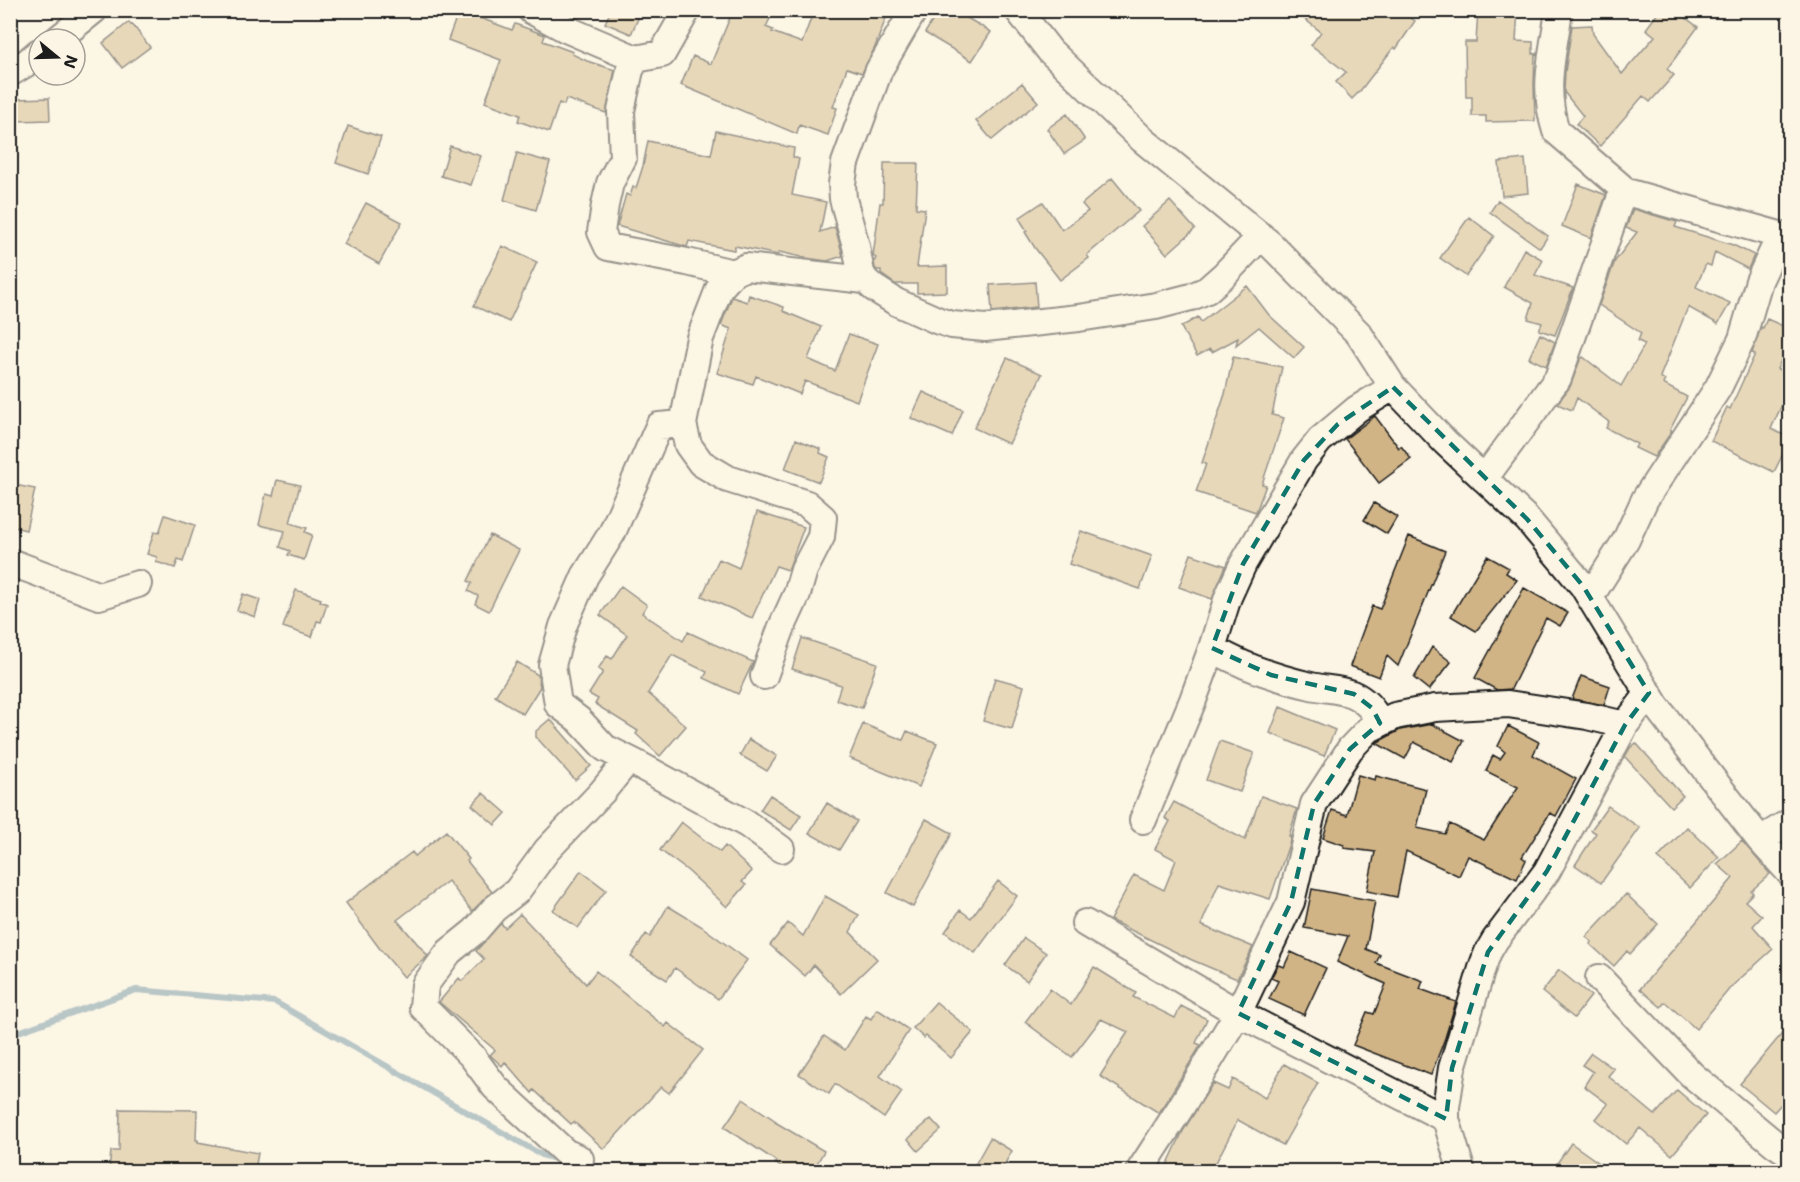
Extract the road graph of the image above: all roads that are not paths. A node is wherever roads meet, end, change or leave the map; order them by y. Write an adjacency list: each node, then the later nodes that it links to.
1 (94, 10): 7 (street)
2 (531, 10): 8 (street)
3 (687, 10): 8 (street)
4 (914, 10): 15 (street)
5 (1018, 10): 12 (street)
6 (1559, 10): 11 (street)
7 (73, 27)
8 (636, 59): 14 (street)
9 (27, 62): 10 (street)
10 (10, 73)
11 (1623, 191): 13 (street); 18 (street)
12 (1261, 236): 15 (street); 16 (street)
13 (1785, 237): 21 (street)
14 (733, 273): 15 (street); 17 (street)
15 (865, 280)
16 (1393, 387): 18 (street); 22 (street)
17 (683, 424): 23 (street); 27 (street)
18 (1484, 478): 21 (street)
19 (10, 562): 20 (street)
20 (138, 584)
21 (1590, 597): 24 (street)
22 (1212, 648): 25 (street); 28 (street)
23 (764, 676)
24 (1648, 693): 26 (street); 30 (street)
25 (1380, 723): 26 (street); 35 (street)
26 (1625, 725): 36 (street)
27 (628, 760): 31 (street); 38 (street)
28 (1143, 820)
29 (1790, 822): 30 (street)
30 (1760, 840): 32 (street)
31 (782, 849)
32 (1790, 873)
33 (1085, 923): 35 (street)
34 (1599, 978): 37 (street)
35 (1238, 1012): 36 (street); 39 (street)
36 (1446, 1119): 40 (street)
37 (1790, 1154)
38 (574, 1172)
39 (1139, 1172)
40 (1462, 1172)

